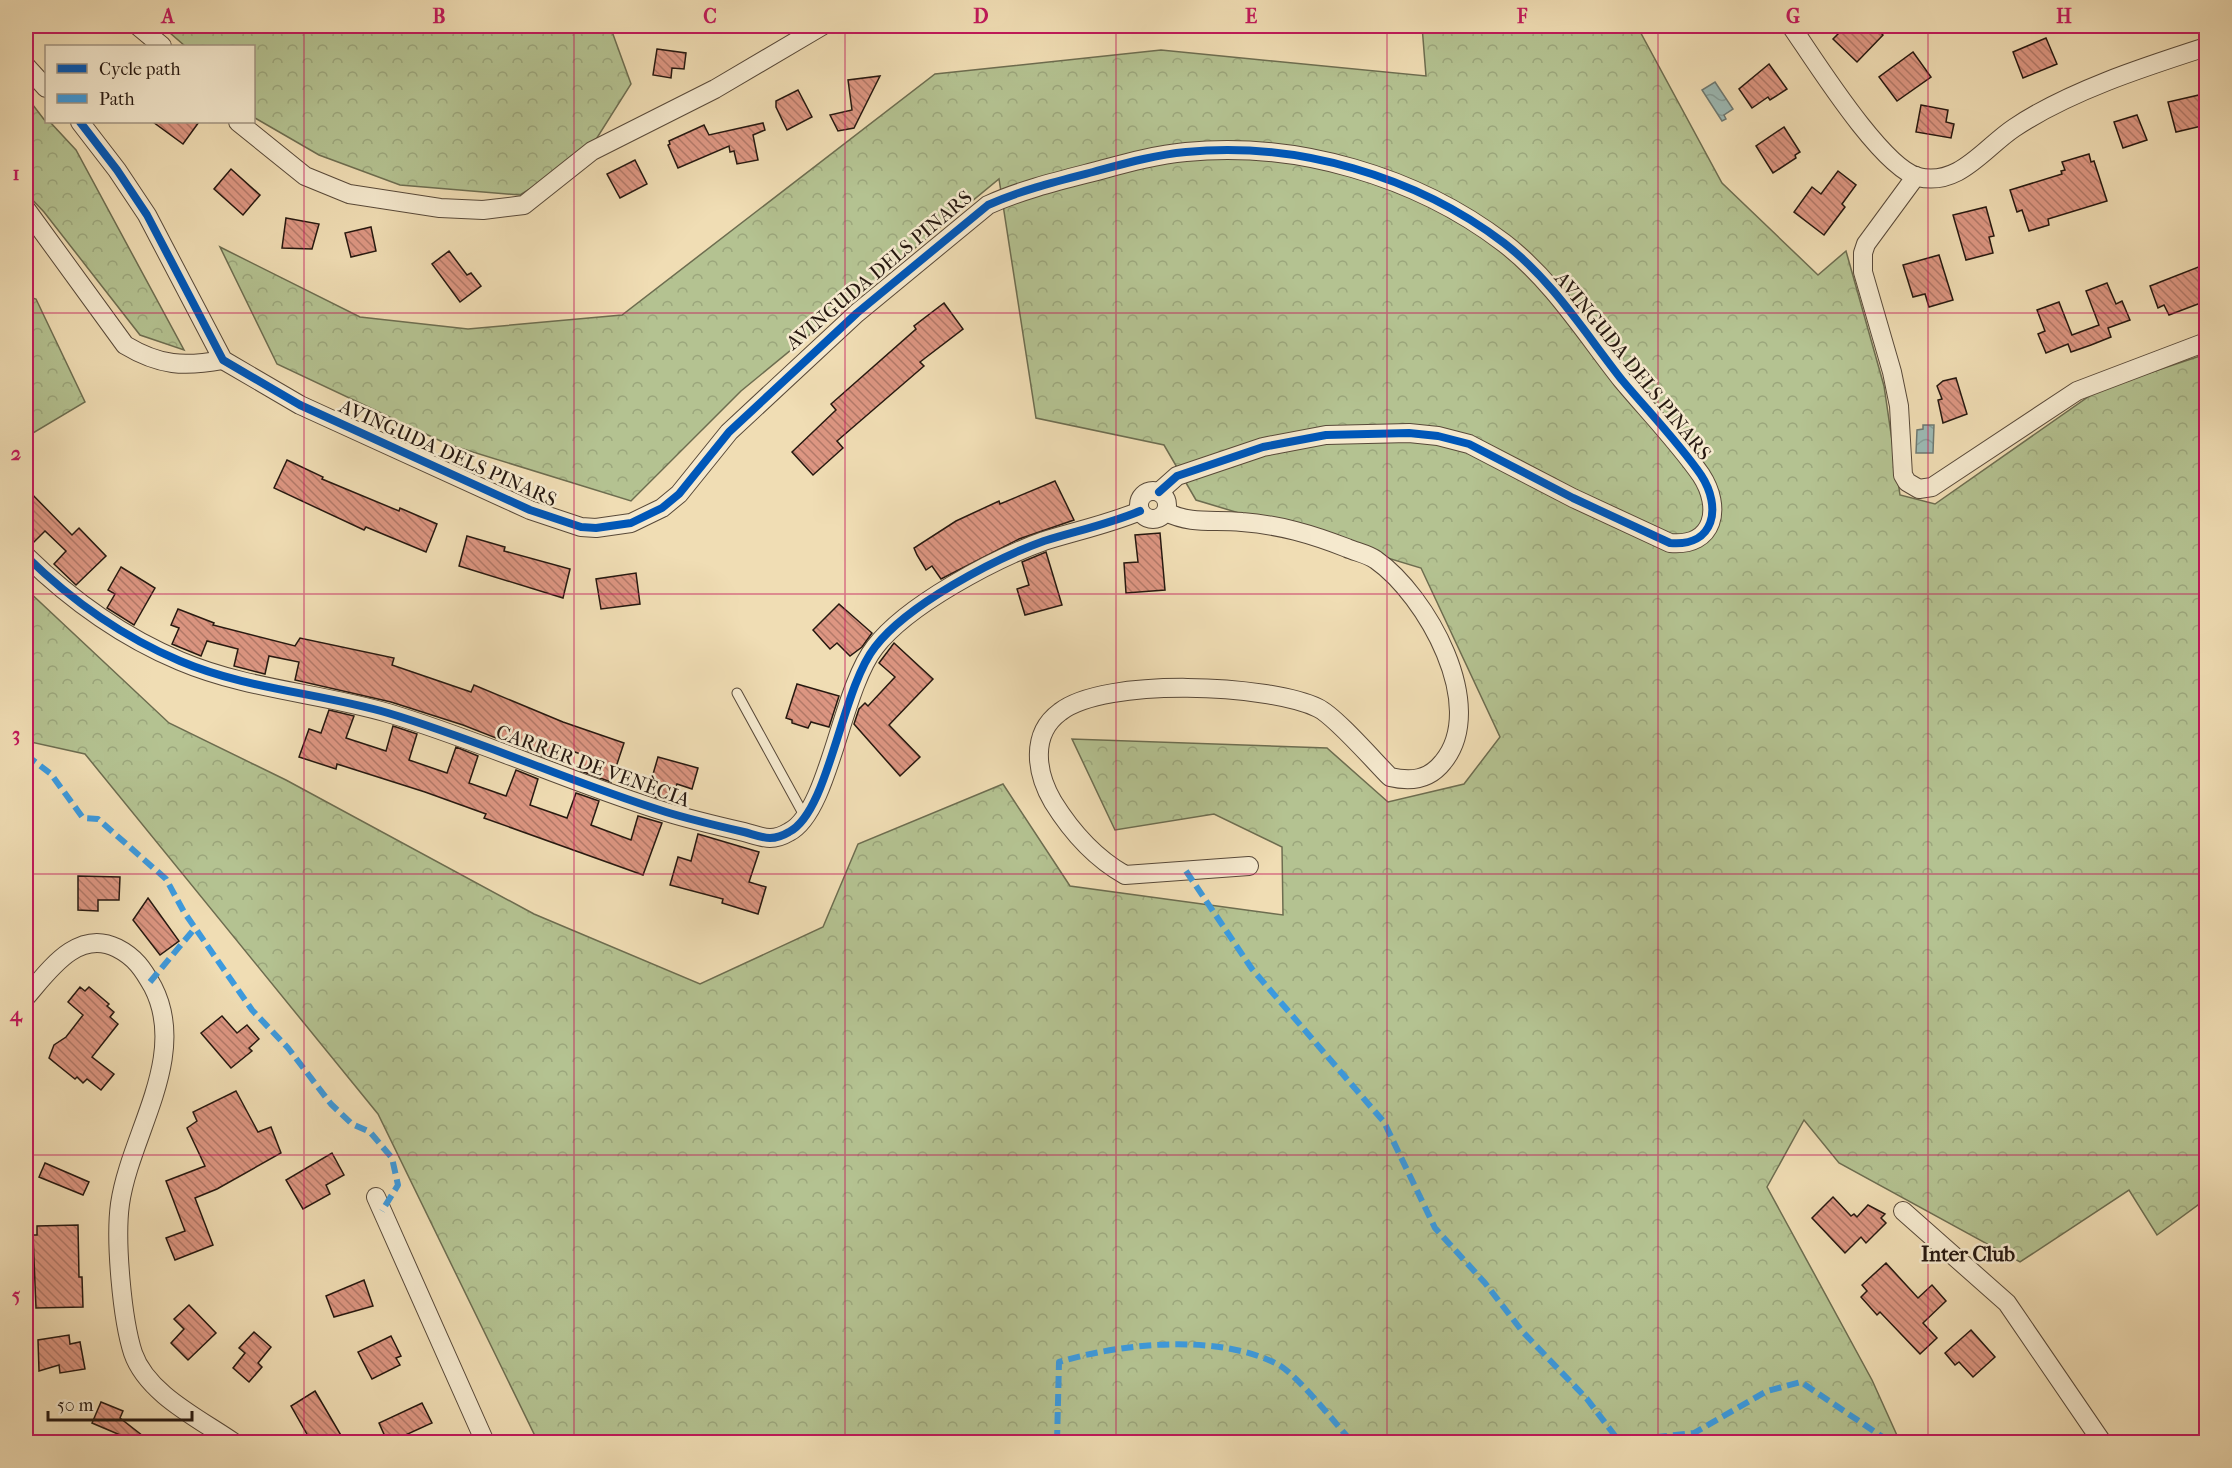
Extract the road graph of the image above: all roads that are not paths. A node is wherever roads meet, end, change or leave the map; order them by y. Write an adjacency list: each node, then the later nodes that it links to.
1 (138, 26): 4 (street)
2 (822, 26): 9 (street)
3 (1791, 26): 10 (street)
4 (161, 45)
5 (2206, 46): 10 (street)
6 (26, 66): 7 (street)
7 (45, 87)
8 (81, 123): 13 (street)
9 (239, 123)
10 (1916, 177): 12 (street)
11 (26, 209): 13 (street)
12 (2206, 342)
13 (223, 360): 14 (street, AVINGUDA DELS PINARS)
14 (1159, 492): 15 (street); 16 (street)
15 (1140, 511): 16 (street); 19 (street)
16 (1166, 512): 20 (street)
17 (26, 556): 19 (street, CARRER DE VENÈCIA)
18 (737, 693): 19 (lane)
19 (806, 819)
20 (1249, 866)
21 (26, 997): 24 (street)
22 (376, 1197): 25 (street)
23 (1903, 1211): 26 (street)
24 (233, 1443)
25 (485, 1443)
26 (2102, 1443)

